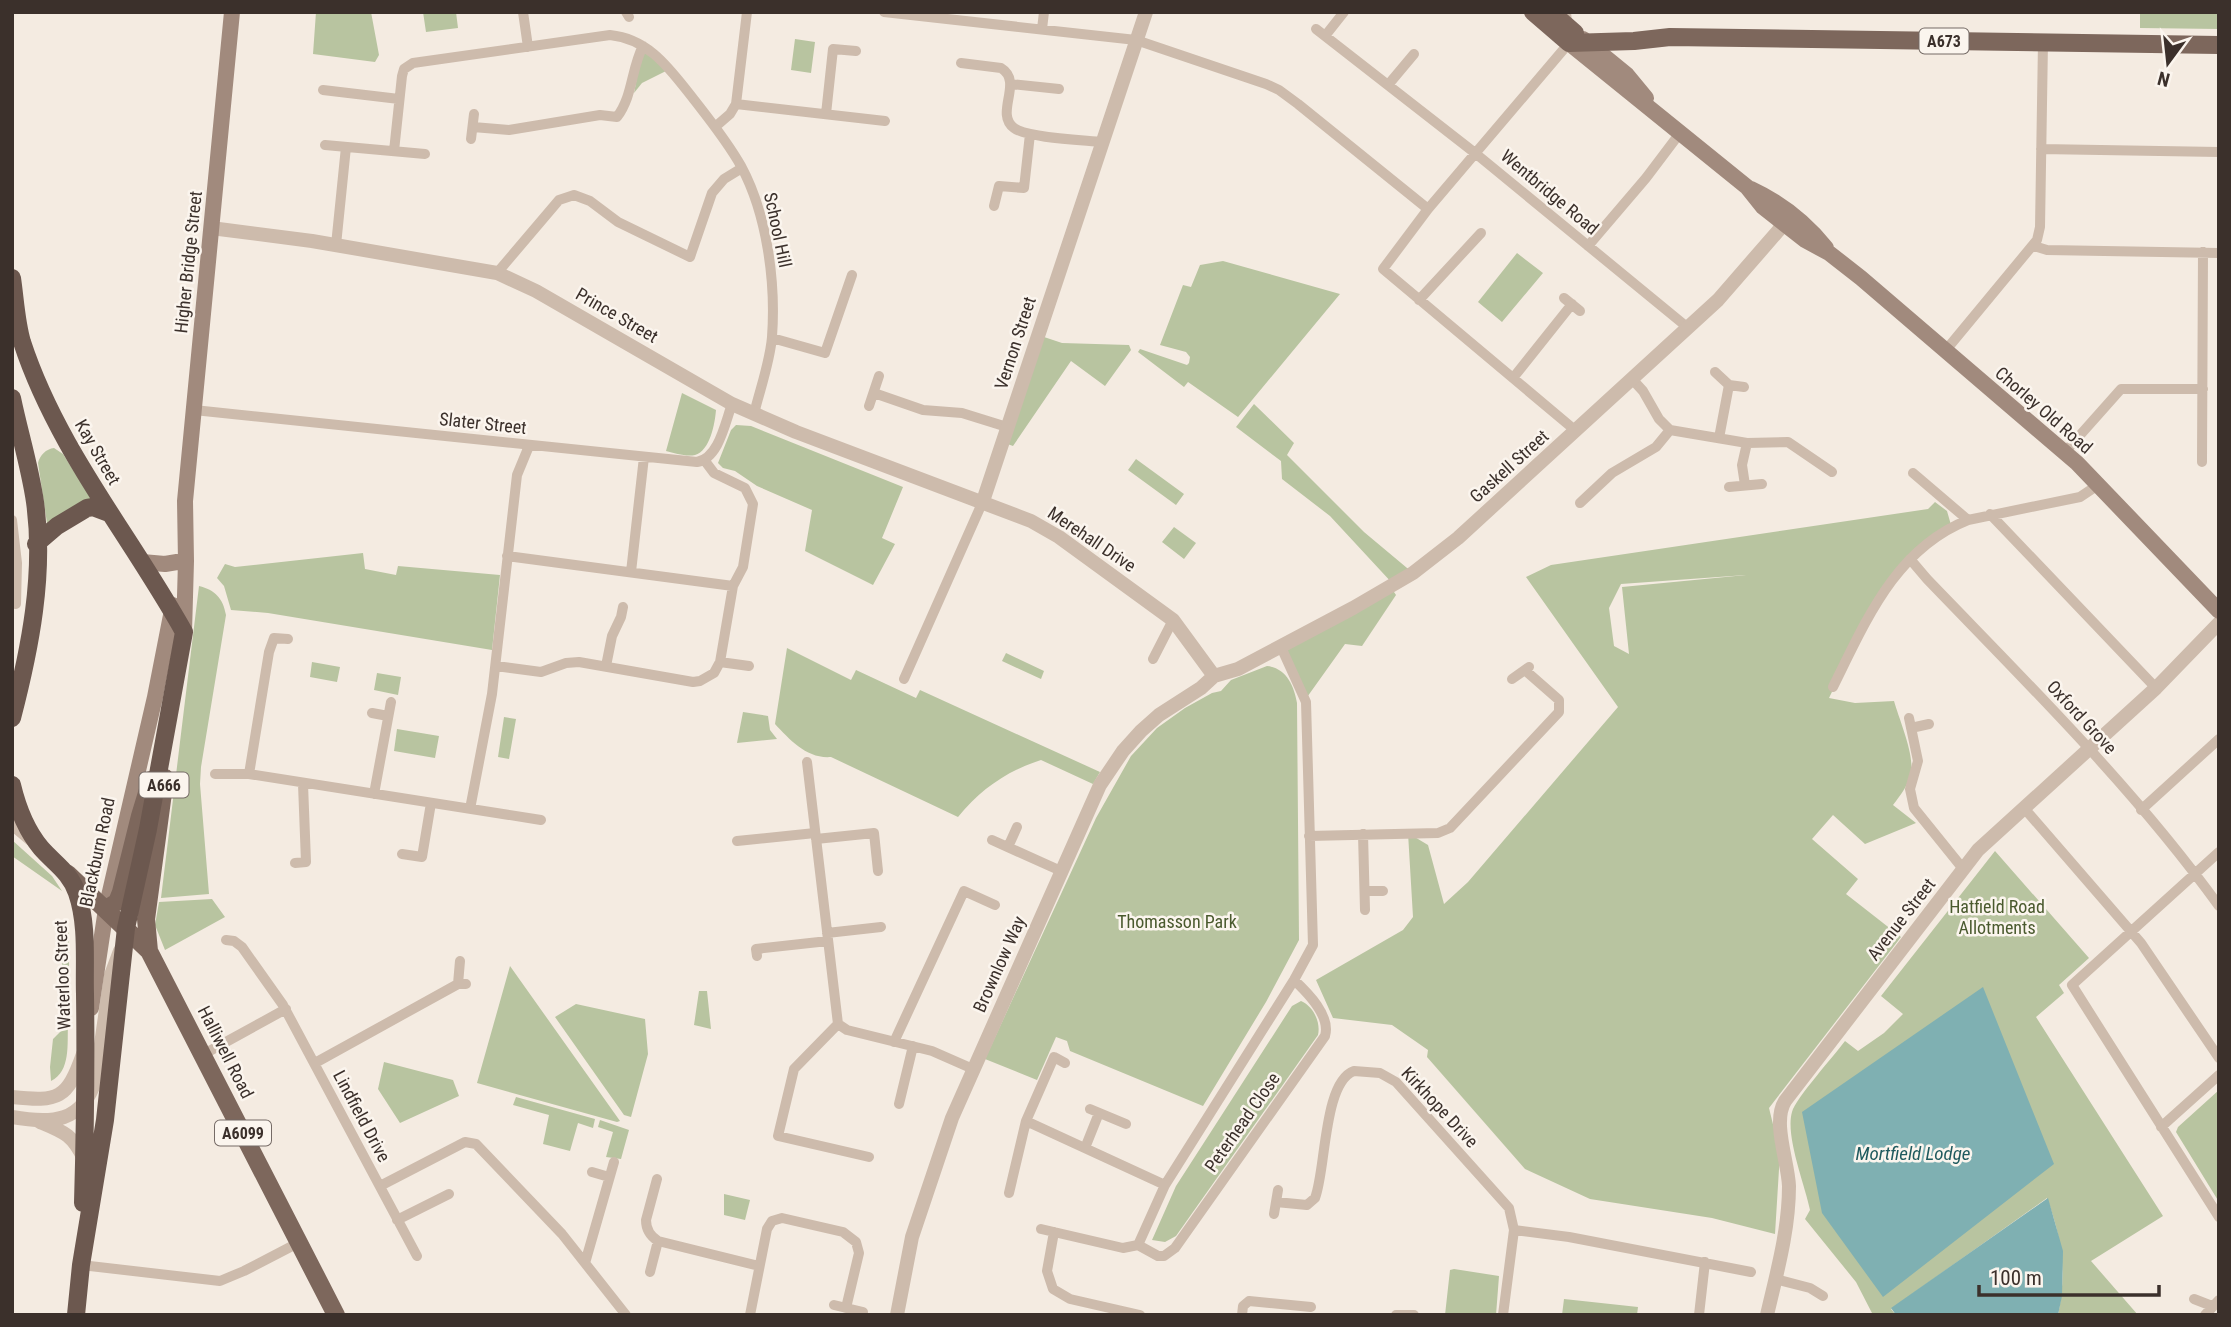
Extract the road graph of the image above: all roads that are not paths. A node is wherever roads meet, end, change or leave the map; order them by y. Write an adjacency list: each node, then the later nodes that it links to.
1 (232, 12): 47 (main road, Higher Bridge Street)
2 (523, 12): 16 (street)
3 (747, 12): 25 (street)
4 (887, 12): 10 (street)
5 (1044, 12): 10 (street)
6 (1146, 12): 12 (street, Vernon Street)
7 (1344, 12): 21 (street, Wentbridge Road)
8 (1533, 12): 11 (main road)
9 (1551, 12): 11 (main road)
10 (1042, 29): 12 (street)
11 (1572, 29): 13 (main road, A673); 31 (main road, Chorley Old Road); 40 (street)
12 (1136, 40): 34 (street, Vernon Street); 46 (street)
13 (2043, 42): 14 (main road, A673); 37 (street)
14 (2219, 45)
15 (643, 46): 16 (street); 29 (street); 30 (street, School Hill)
16 (528, 47): 24 (street)
17 (856, 51): 27 (street)
18 (1414, 54): 21 (street)
19 (961, 63): 20 (street)
20 (1011, 84): 22 (street); 32 (street)
21 (1388, 85): 40 (street, Wentbridge Road)
22 (1059, 89)
23 (323, 90): 24 (street)
24 (399, 99): 38 (street)
25 (736, 104): 27 (street); 30 (street)
26 (474, 114): 29 (street)
27 (826, 114): 28 (street)
28 (885, 121)
29 (473, 127): 33 (street)
30 (715, 127): 42 (street, School Hill)
31 (1680, 132): 43 (main road, Chorley Old Road); 52 (street)
32 (1030, 134): 34 (street); 45 (street)
33 (471, 139)
34 (1102, 142): 78 (street, Vernon Street)
35 (325, 145): 36 (street)
36 (346, 147): 38 (street); 51 (street)
37 (2041, 149): 39 (street); 53 (street)
38 (394, 151): 41 (street)
39 (2219, 152)
40 (1475, 153): 46 (street); 52 (street, Wentbridge Road)
41 (425, 154)
42 (742, 168): 57 (street); 63 (street, School Hill)
43 (1747, 187): 44 (main road, Chorley Old Road); 48 (main road, Chorley Old Road)
44 (1780, 205): 48 (street); 49 (main road, Chorley Old Road)
45 (995, 206)
46 (1428, 209): 60 (street)
47 (211, 228): 51 (street, Prince Street); 76 (main road, Higher Bridge Street)
48 (1785, 228): 49 (street); 55 (main road, Chorley Old Road); 62 (street, Gaskell Street)
49 (1812, 231): 55 (main road, Chorley Old Road)
50 (1477, 240): 60 (street)
51 (336, 245): 57 (street, Prince Street)
52 (1588, 246): 62 (street, Wentbridge Road)
53 (2034, 246): 54 (street); 64 (street)
54 (2203, 252): 56 (street); 71 (street)
55 (1829, 253): 64 (main road, Chorley Old Road)
56 (2219, 253)
57 (497, 273): 74 (street, Prince Street)
58 (852, 275): 63 (street)
59 (12, 278): 100 (highway, Kay Street)
60 (1419, 300): 67 (street)
61 (1572, 304): 67 (street)
62 (1687, 327): 68 (street, Gaskell Street)
63 (772, 338): 77 (street, School Hill)
64 (1946, 350): 84 (main road, Chorley Old Road)
65 (1715, 372): 69 (street)
66 (879, 376): 72 (street)
67 (1513, 378): 80 (street)
68 (1632, 380): 79 (street); 80 (street, Gaskell Street)
69 (1729, 384): 70 (street); 81 (street)
70 (1744, 387)
71 (2203, 389): 84 (street); 88 (street)
72 (874, 393): 75 (street); 78 (street)
73 (12, 398): 105 (highway)
74 (733, 404): 77 (street, Prince Street); 87 (street)
75 (869, 406)
76 (194, 410): 83 (street, Slater Street); 102 (main road, Higher Bridge Street)
77 (754, 414): 98 (street, Prince Street)
78 (1007, 427): 98 (street, Vernon Street)
79 (1670, 430): 81 (street); 95 (street)
80 (1576, 431): 123 (street, Gaskell Street)
81 (1719, 438): 82 (street)
82 (1747, 443): 86 (street); 93 (street)
83 (529, 446): 85 (street, Slater Street); 106 (street)
84 (2065, 453): 94 (main road, Chorley Old Road)
85 (644, 457): 87 (street, Slater Street); 111 (street)
86 (1815, 460): 89 (street); 90 (street)
87 (705, 461): 112 (street)
88 (2202, 462)
89 (1808, 470)
90 (1832, 472)
91 (1913, 473): 104 (street)
92 (1762, 484): 93 (street)
93 (1745, 485): 96 (street)
94 (2098, 485): 101 (street); 115 (main road, Chorley Old Road)
95 (1598, 486): 97 (street); 99 (street)
96 (1729, 487)
97 (1608, 497)
98 (983, 501): 117 (street, Merehall Drive); 131 (street, Vernon Street)
99 (1580, 503)
100 (108, 513): 105 (highway); 108 (highway, Kay Street)
101 (1990, 514): 104 (street); 134 (street)
102 (184, 516): 109 (main road, Higher Bridge Street); 119 (main road, Higher Bridge Street)
103 (12, 520): 110 (street)
104 (1968, 520): 107 (street)
105 (36, 544): 138 (highway)
106 (507, 556): 111 (street); 127 (street)
107 (1910, 559): 133 (street); 142 (street, Oxford Grove)
108 (142, 562): 109 (main road); 116 (highway, Kay Street)
109 (177, 562): 116 (main road, Higher Bridge Street)
110 (15, 563): 113 (street)
111 (631, 572): 112 (street)
112 (733, 586): 126 (street)
113 (16, 604)
114 (623, 607): 128 (street)
115 (2219, 611)
116 (173, 612): 119 (highway, Kay Street); 177 (main road, Blackburn Road)
117 (1173, 620): 122 (street); 130 (street, Merehall Drive)
118 (2219, 623): 134 (street, Avenue Street)
119 (184, 632): 124 (highway, Blackburn Road / A666)
120 (288, 639): 145 (street)
121 (1148, 639): 122 (street)
122 (1159, 647): 125 (street)
123 (1281, 647): 130 (street, Gaskell Street); 159 (street)
124 (181, 651): 141 (highway, Blackburn Road / A666); 184 (main road, A666)
125 (1153, 659)
126 (720, 662): 128 (street); 129 (street)
127 (496, 666): 128 (street); 151 (street)
128 (606, 666)
129 (749, 666)
130 (1214, 676): 171 (street, Brownlow Way)
131 (904, 679)
132 (1512, 679): 156 (street)
133 (1833, 687)
134 (2156, 688): 142 (street, Avenue Street)
135 (391, 702): 137 (street)
136 (372, 713): 137 (street)
137 (388, 716): 148 (street)
138 (12, 718)
139 (1929, 724): 169 (street)
140 (2219, 738): 152 (street)
141 (162, 747): 177 (main road, A666); 180 (highway, Blackburn Road / A666)
142 (2090, 749): 150 (street, Avenue Street); 152 (street, Oxford Grove)
143 (807, 762): 158 (street)
144 (215, 774): 145 (street)
145 (248, 774): 146 (street)
146 (303, 784): 148 (street); 167 (street)
147 (12, 785): 164 (highway, A666)
148 (374, 794): 149 (street)
149 (431, 803): 151 (street); 166 (street)
150 (2024, 808): 169 (street, Avenue Street); 179 (street)
151 (470, 809): 153 (street)
152 (2141, 810): 172 (street, Oxford Grove)
153 (541, 820)
154 (12, 823): 164 (street)
155 (1017, 827): 163 (street)
156 (1423, 833): 157 (street); 162 (street)
157 (1363, 834): 159 (street); 173 (street)
158 (816, 836): 161 (street); 170 (street); 181 (street)
159 (1309, 836): 187 (street)
160 (992, 840): 163 (street)
161 (737, 841)
162 (1428, 845)
163 (1008, 846): 171 (street)
164 (40, 847): 168 (highway, A666)
165 (2219, 852): 172 (street)
166 (401, 854)
167 (295, 863)
168 (61, 866): 177 (main road, A666); 191 (highway, Waterloo Street / A666)
169 (1964, 870): 238 (street, Avenue Street)
170 (878, 871)
171 (1061, 871): 197 (street, Brownlow Way)
172 (2196, 874): 176 (street, Oxford Grove); 179 (street)
173 (1365, 891): 174 (street); 178 (street)
174 (1383, 891)
175 (995, 905): 190 (street)
176 (2219, 906)
177 (106, 909): 180 (main road, A666); 191 (main road, Blackburn Road)
178 (1365, 910)
179 (2132, 933): 194 (street); 206 (street)
180 (125, 934): 184 (main road, Halliwell Road / A6099); 200 (street, Blackburn Road); 232 (highway, Blackburn Road / A666)
181 (828, 937): 183 (street); 185 (street); 189 (street)
182 (226, 940): 188 (street, Lindfield Drive)
183 (872, 942)
184 (149, 951): 193 (main road, Halliwell Road / A6099)
185 (757, 956)
186 (460, 961): 195 (street)
187 (1294, 980): 214 (street); 230 (street, Peterhead Close)
188 (286, 1009): 193 (street); 195 (street, Lindfield Drive)
189 (838, 1024): 190 (street); 208 (street)
190 (894, 1042): 192 (street)
191 (85, 1046): 199 (street); 200 (highway, Blackburn Road / A666)
192 (913, 1046): 197 (street); 201 (street)
193 (204, 1054): 229 (main road, Halliwell Road / A6099)
194 (2219, 1058)
195 (315, 1063): 215 (street, Lindfield Drive)
196 (1065, 1063): 204 (street)
197 (973, 1069): 251 (street, Brownlow Way)
198 (2219, 1075): 206 (street)
199 (12, 1097)
200 (84, 1104): 203 (street); 209 (highway, Blackburn Road / A666)
201 (899, 1104)
202 (12, 1117): 203 (street)
203 (40, 1121): 209 (street)
204 (1026, 1121): 207 (street); 217 (street)
205 (1126, 1124): 207 (street)
206 (2161, 1127): 221 (street)
207 (1085, 1148): 214 (street)
208 (869, 1157)
209 (84, 1160): 232 (highway, Blackburn Road / A666)
210 (614, 1162): 212 (street)
211 (592, 1172): 212 (street)
212 (609, 1177): 226 (street)
213 (657, 1179): 228 (street)
214 (1165, 1185): 230 (street)
215 (380, 1186): 222 (street); 227 (street, Lindfield Drive)
216 (1278, 1190): 219 (street)
217 (1009, 1193)
218 (449, 1195): 222 (street)
219 (1276, 1202): 220 (street); 224 (street, Kirkhope Drive)
220 (1275, 1214)
221 (2219, 1217)
222 (397, 1220): 231 (street)
223 (1041, 1228): 225 (street)
224 (1514, 1230): 233 (street); 255 (street)
225 (1054, 1232): 230 (street); 247 (street)
226 (593, 1235): 227 (street); 234 (street)
227 (566, 1238): 234 (street, Lindfield Drive)
228 (658, 1241): 235 (street); 236 (street)
229 (298, 1243): 232 (street); 245 (main road, Halliwell Road / A6099)
230 (1138, 1245)
231 (417, 1256)
232 (82, 1262): 248 (highway, Blackburn Road / A666)
233 (1705, 1262): 237 (street); 256 (street)
234 (585, 1263): 249 (street, Lindfield Drive)
235 (759, 1266): 244 (street); 250 (street)
236 (650, 1272)
237 (1751, 1272)
238 (1775, 1279): 239 (street); 257 (street, Avenue Street)
239 (1823, 1296)
240 (2194, 1299): 243 (street)
241 (834, 1305): 244 (street)
242 (1311, 1307): 252 (street)
243 (2212, 1307)
244 (846, 1308): 246 (street)
245 (329, 1312)
246 (863, 1312)
247 (1135, 1314)
248 (76, 1315)
249 (626, 1315)
250 (751, 1315)
251 (897, 1315)
252 (1241, 1315)
253 (1396, 1315): 254 (street)
254 (1414, 1315)
255 (1503, 1315)
256 (1699, 1315)
257 (1767, 1315)

